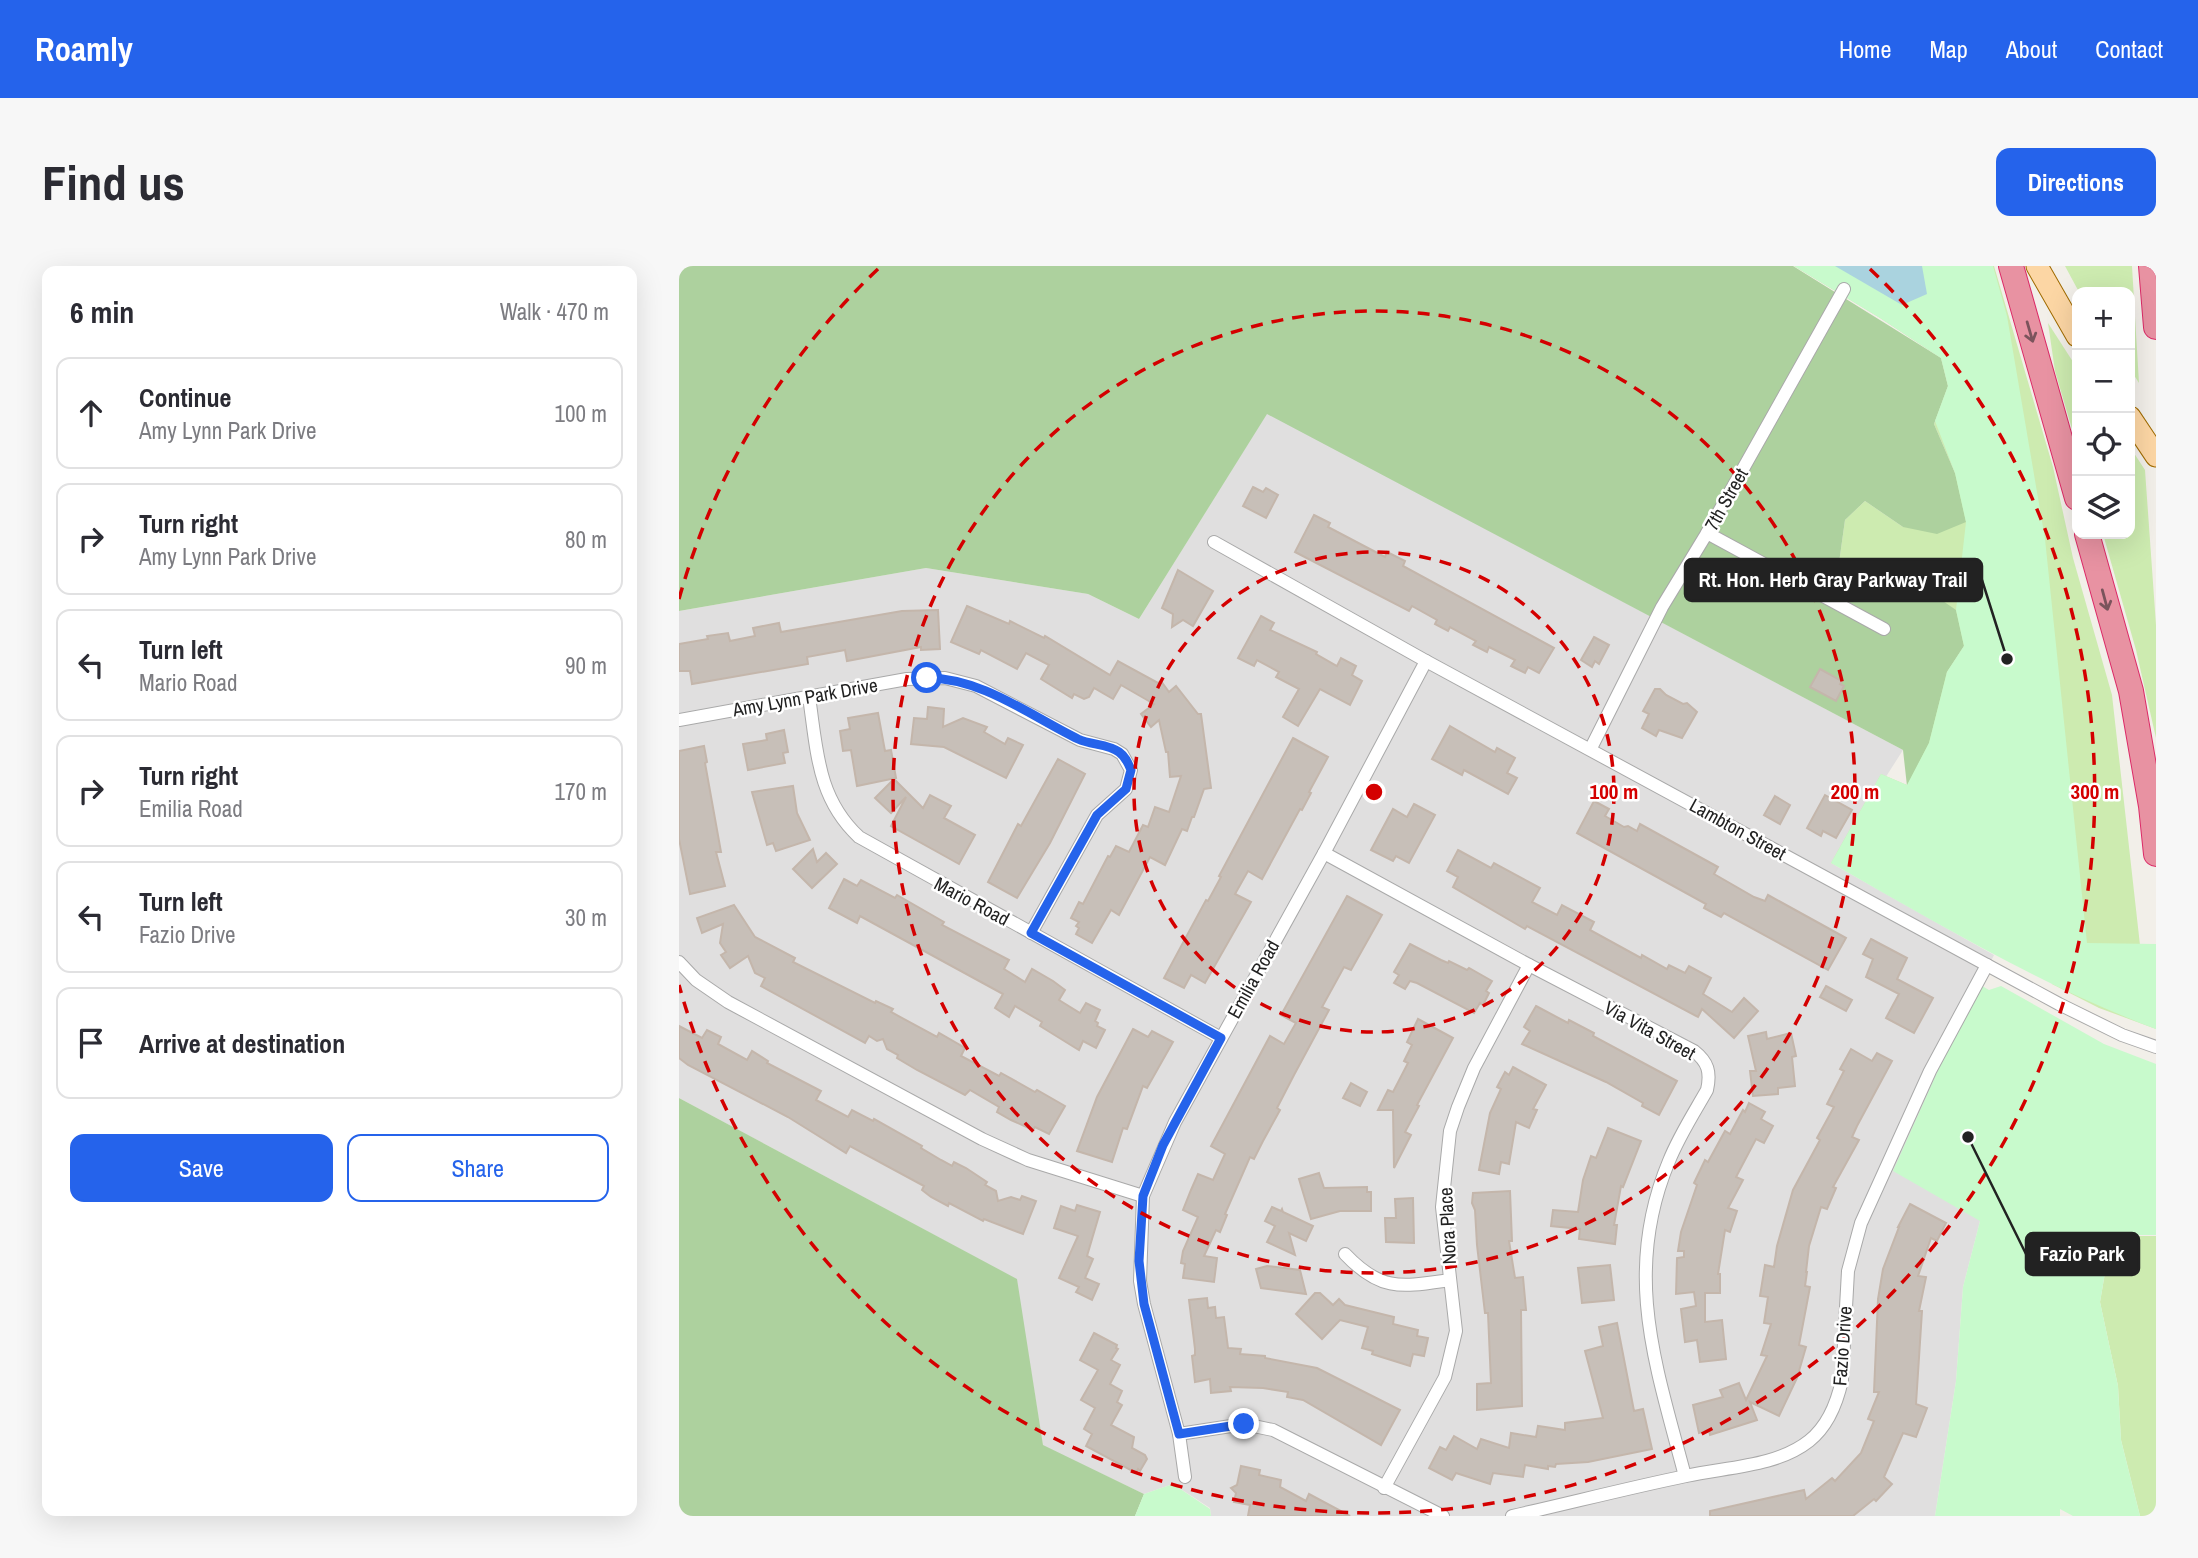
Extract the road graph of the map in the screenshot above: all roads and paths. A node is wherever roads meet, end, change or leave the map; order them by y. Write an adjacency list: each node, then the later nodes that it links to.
1 (2011, 266): 9 (highway, one-way to 9)
2 (2037, 266): 5 (main road)
3 (2151, 266): 6 (highway)
4 (1844, 289): 10 (street, 7th Street)
5 (2072, 327)
6 (2156, 327)
7 (2135, 424): 8 (main road)
8 (2156, 456)
9 (2072, 480)
10 (1707, 533): 13 (street); 17 (street, 7th Street)
11 (2088, 539): 19 (highway, one-way to 19)
12 (1214, 542): 14 (street, Lambton Street)
13 (1884, 629)
14 (1426, 661): 17 (street, Lambton Street); 18 (street, Emilia Road)
15 (809, 697): 16 (street, Amy Lynn Park Drive); 20 (street, Mario Road); 20 (street, Amy Lynn Park Drive)
16 (679, 720)
17 (1591, 748): 23 (street, Lambton Street)
18 (1324, 853): 22 (street, Via Vita Street); 24 (street, Emilia Road)
19 (2156, 854)
20 (1031, 933): 24 (street, Mario Road)
21 (679, 962): 26 (street)
22 (1529, 965): 28 (street, Nora Place); 30 (street, Via Vita Street)
23 (1987, 965): 25 (street, Lambton Street); 30 (street, Fazio Drive)
24 (1221, 1038): 26 (street, Emilia Road)
25 (2156, 1047)
26 (1143, 1196): 29 (street, Emilia Road)
27 (1345, 1254): 28 (street)
28 (1450, 1280): 32 (street, Nora Place)
29 (1179, 1434): 31 (street, Emilia Road); 32 (street)
30 (1685, 1476): 34 (street, Fazio Drive)
31 (1185, 1477)
32 (1384, 1488): 33 (street)
33 (1443, 1516)
34 (1513, 1516)

